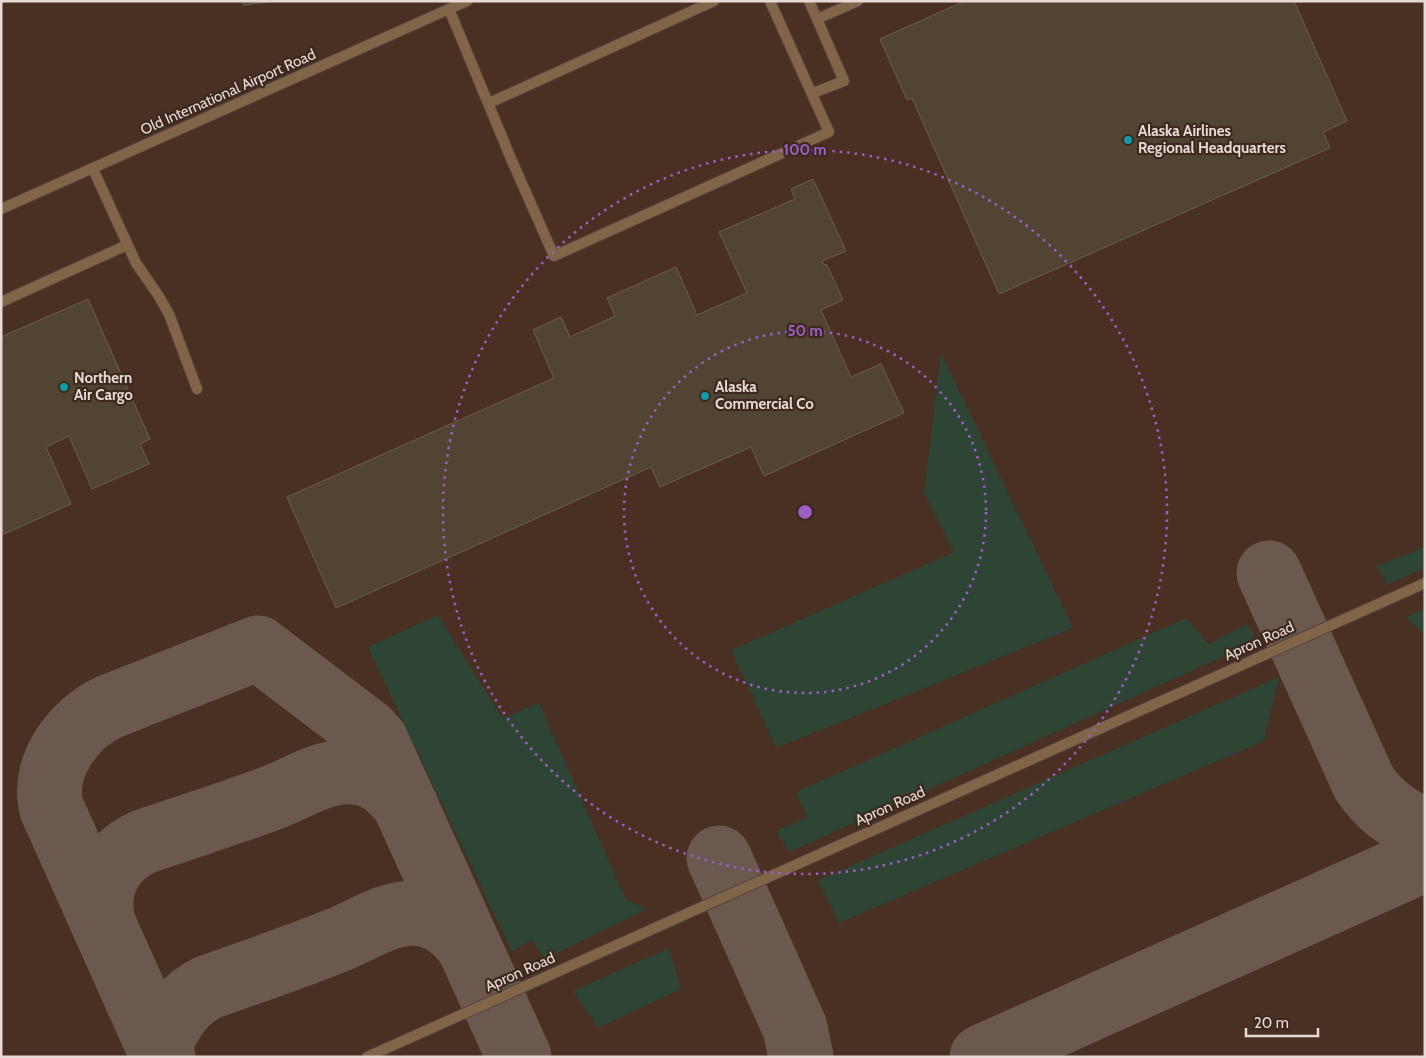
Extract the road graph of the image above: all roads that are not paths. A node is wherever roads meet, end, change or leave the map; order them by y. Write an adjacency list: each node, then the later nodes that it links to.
1 (467, 1): 6 (street, Old International Airport Road)
2 (714, 1): 9 (street)
3 (770, 1): 8 (street)
4 (809, 1): 7 (street)
5 (858, 1): 7 (street)
6 (449, 10): 9 (street); 10 (street, Old International Airport Road)
7 (817, 19): 8 (street)
8 (813, 93): 9 (street)
9 (489, 103)
10 (93, 169): 11 (street, Old International Airport Road); 12 (street)
11 (1, 209)
12 (127, 245): 13 (street); 14 (street)
13 (1, 302)
14 (197, 389)
15 (1425, 584): 16 (street, Apron Road)
16 (367, 1057)

